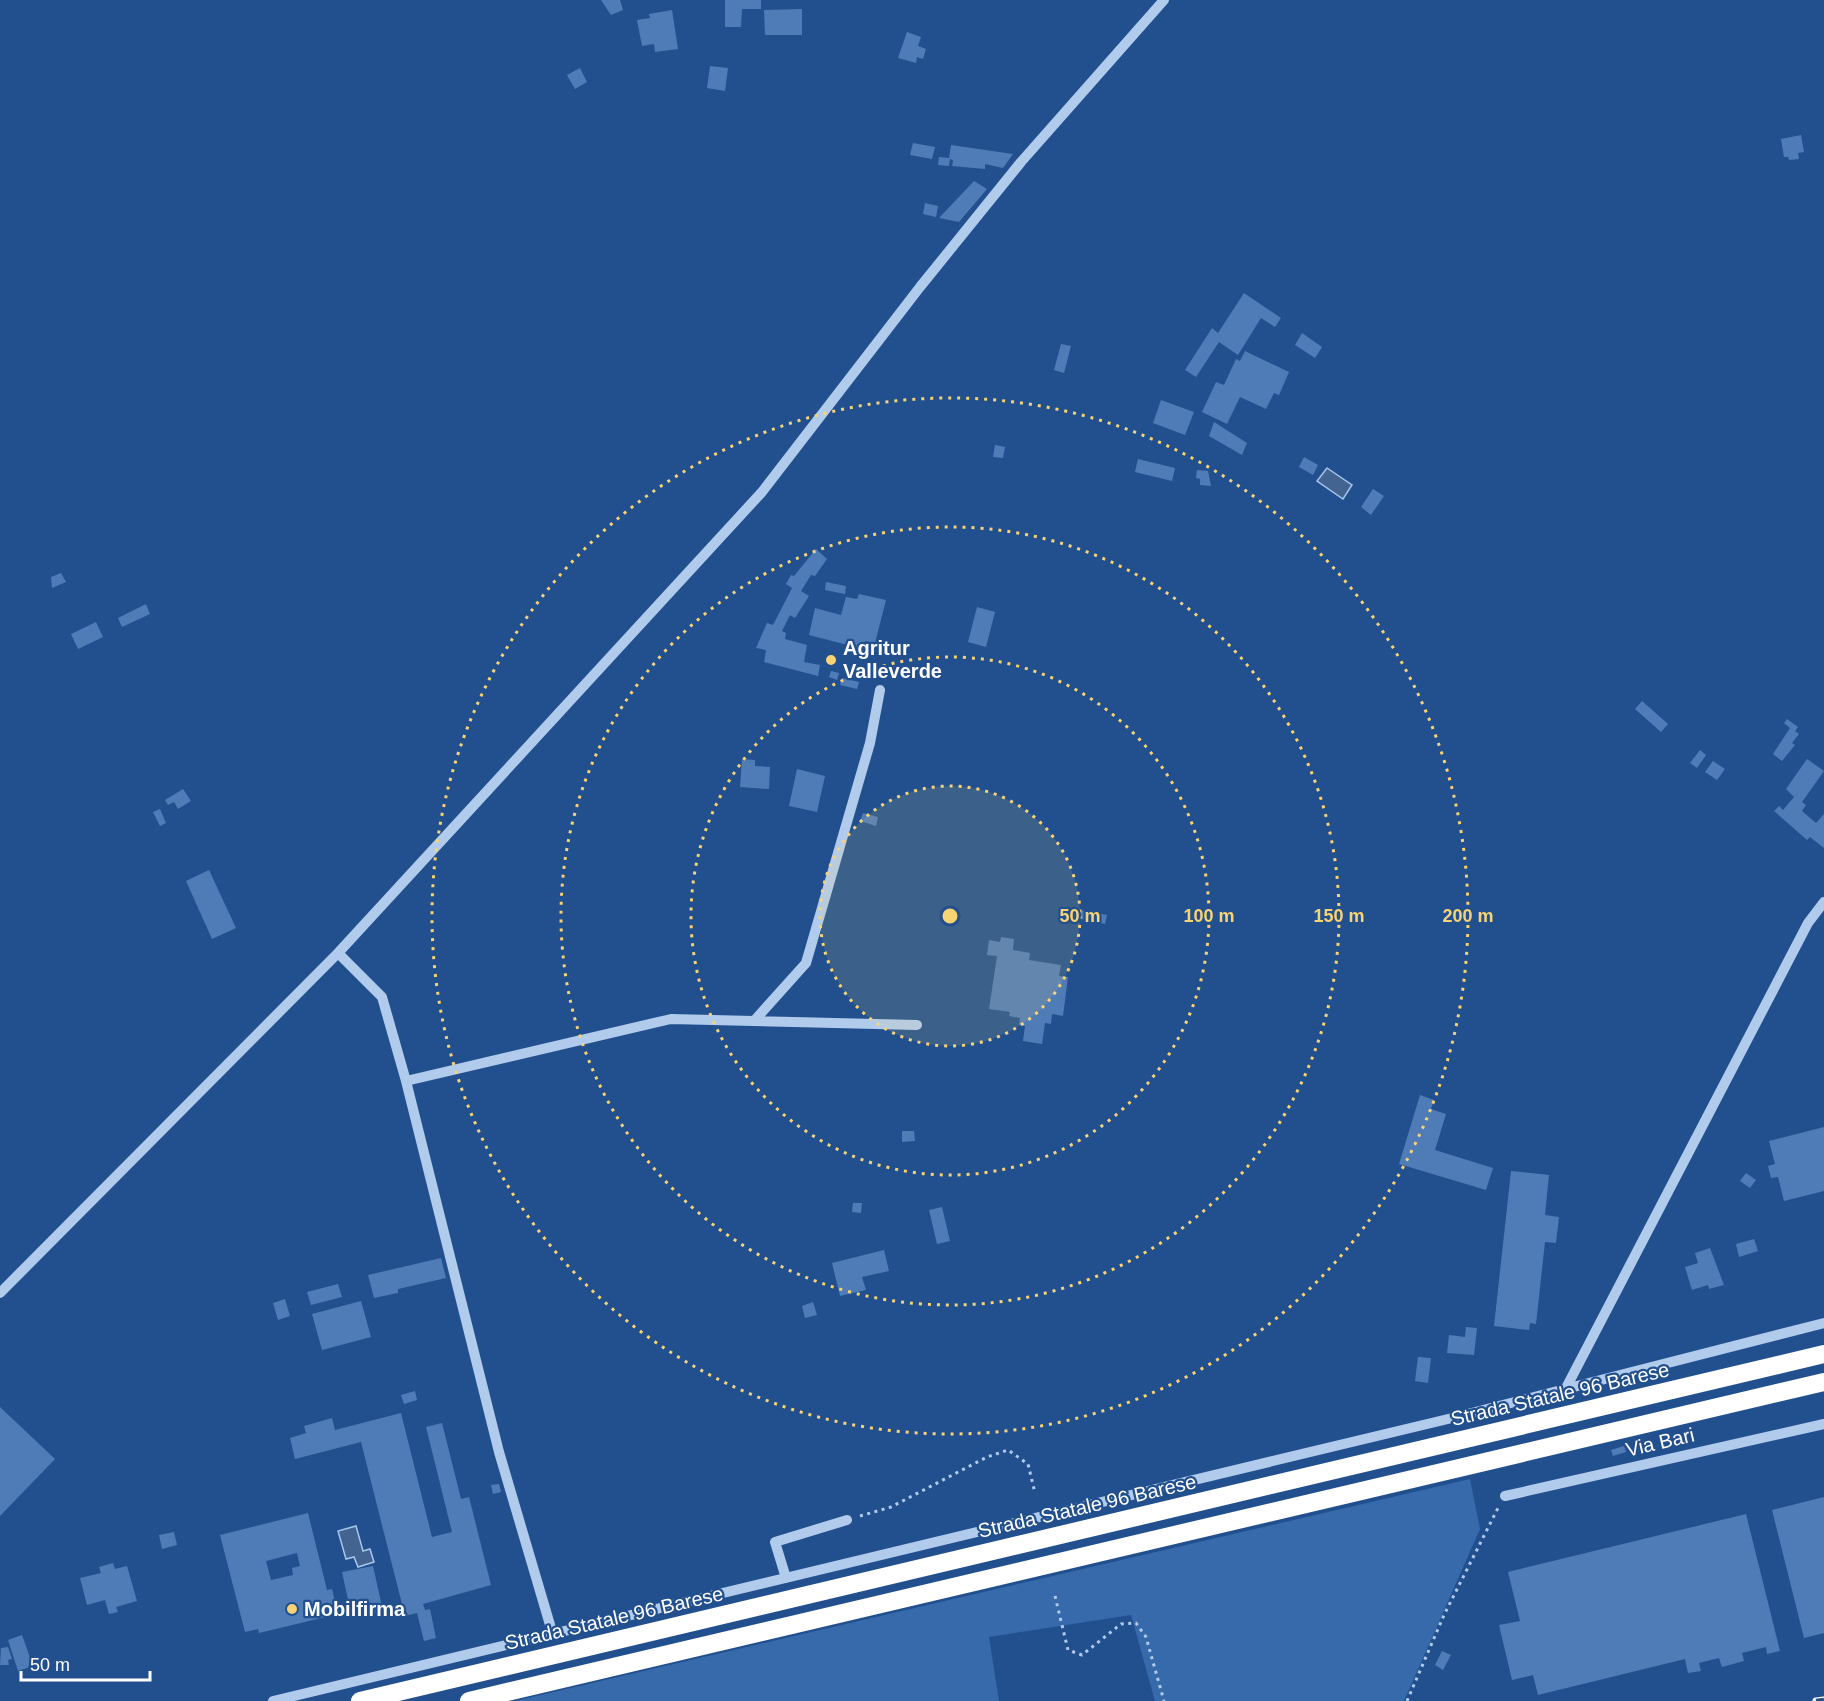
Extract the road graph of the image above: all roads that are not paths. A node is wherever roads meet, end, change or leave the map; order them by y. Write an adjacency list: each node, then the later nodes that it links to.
1 (1164, 0): 4 (street)
2 (880, 690): 5 (street)
3 (1824, 902): 12 (street)
4 (338, 953): 7 (street); 8 (street)
5 (754, 1021): 6 (street); 7 (street)
6 (917, 1024)
7 (406, 1081): 17 (street)
8 (0, 1293)
9 (1824, 1323): 12 (street)
10 (1824, 1354): 19 (highway, Strada Statale 96 Barese)
11 (1824, 1382): 20 (highway)
12 (1566, 1388): 16 (street)
13 (1824, 1424): 14 (street, Via Bari)
14 (1504, 1496)
15 (847, 1520): 16 (street)
16 (786, 1578): 17 (street)
17 (553, 1635): 18 (street)
18 (273, 1701)
19 (360, 1701)
20 (469, 1701)

